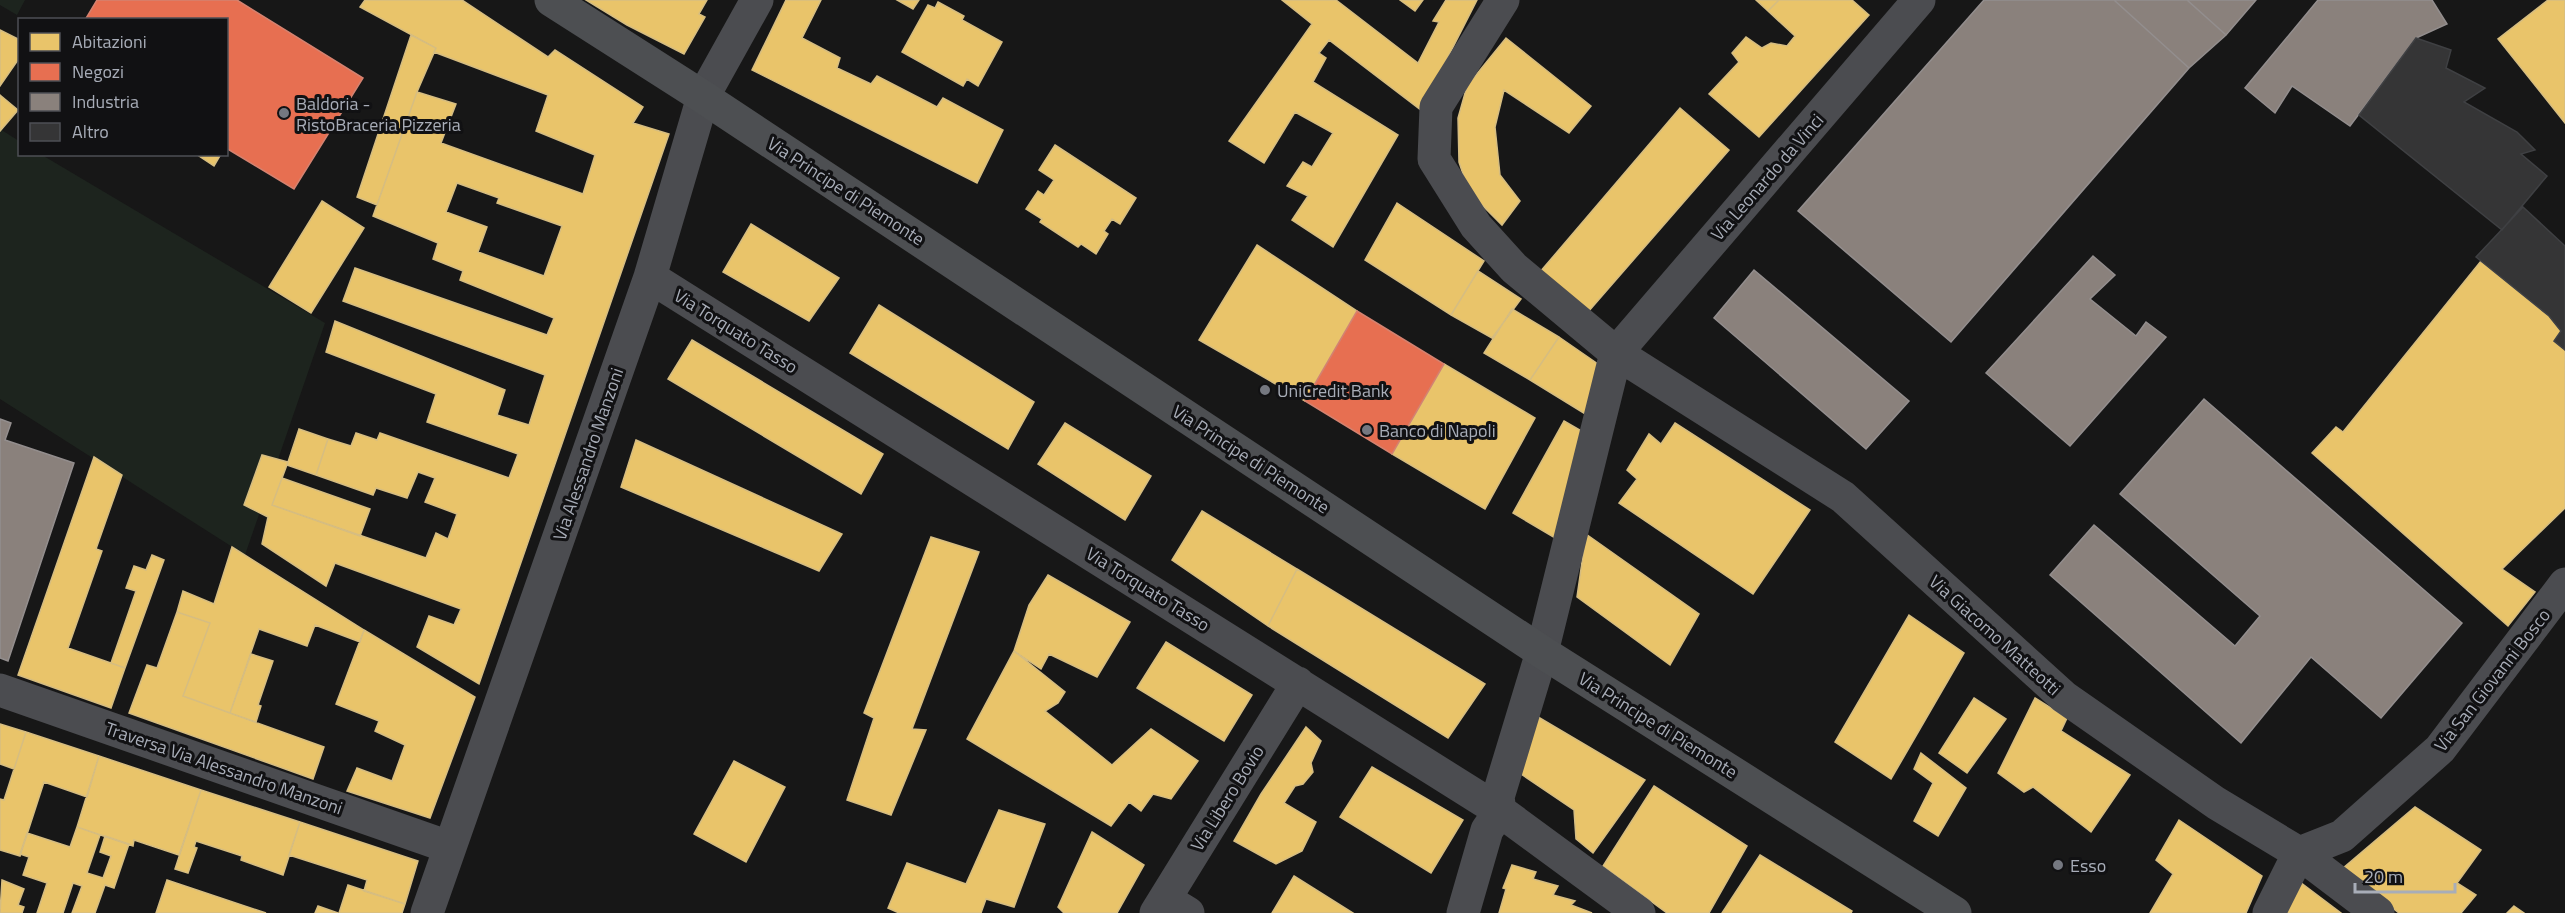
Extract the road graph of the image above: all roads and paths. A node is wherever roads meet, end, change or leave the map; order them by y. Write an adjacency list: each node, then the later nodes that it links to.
1 (551, 0): 5 (main road, Via Principe di Piemonte)
2 (757, 0): 5 (street, Via Alessandro Manzoni)
3 (1503, 0): 7 (street, Via Giacomo Matteotti)
4 (1919, 0): 7 (street, Via Leonardo da Vinci)
5 (703, 97): 6 (street, Via Alessandro Manzoni); 9 (main road, Via Principe di Piemonte)
6 (650, 277): 10 (street, Via Torquato Tasso); 13 (street, Via Alessandro Manzoni)
7 (1616, 353): 9 (street); 14 (street, Via Giacomo Matteotti)
8 (2565, 584): 14 (street, Via San Giovanni Bosco)
9 (1542, 652): 12 (street); 19 (main road, Via Principe di Piemonte)
10 (1298, 683): 12 (street, Via Torquato Tasso); 15 (street, Via Libero Bovio)
11 (0, 690): 13 (street, Traversa Via Alessandro Manzoni)
12 (1500, 811): 17 (street); 18 (street, Via Torquato Tasso)
13 (449, 847): 16 (street, Via Alessandro Manzoni)
14 (2299, 853): 20 (street); 21 (street, Via Giacomo Matteotti)
15 (1169, 908)
16 (427, 913)
17 (1463, 913)
18 (1639, 913)
19 (1955, 913)
20 (2269, 913)
21 (2378, 913)

